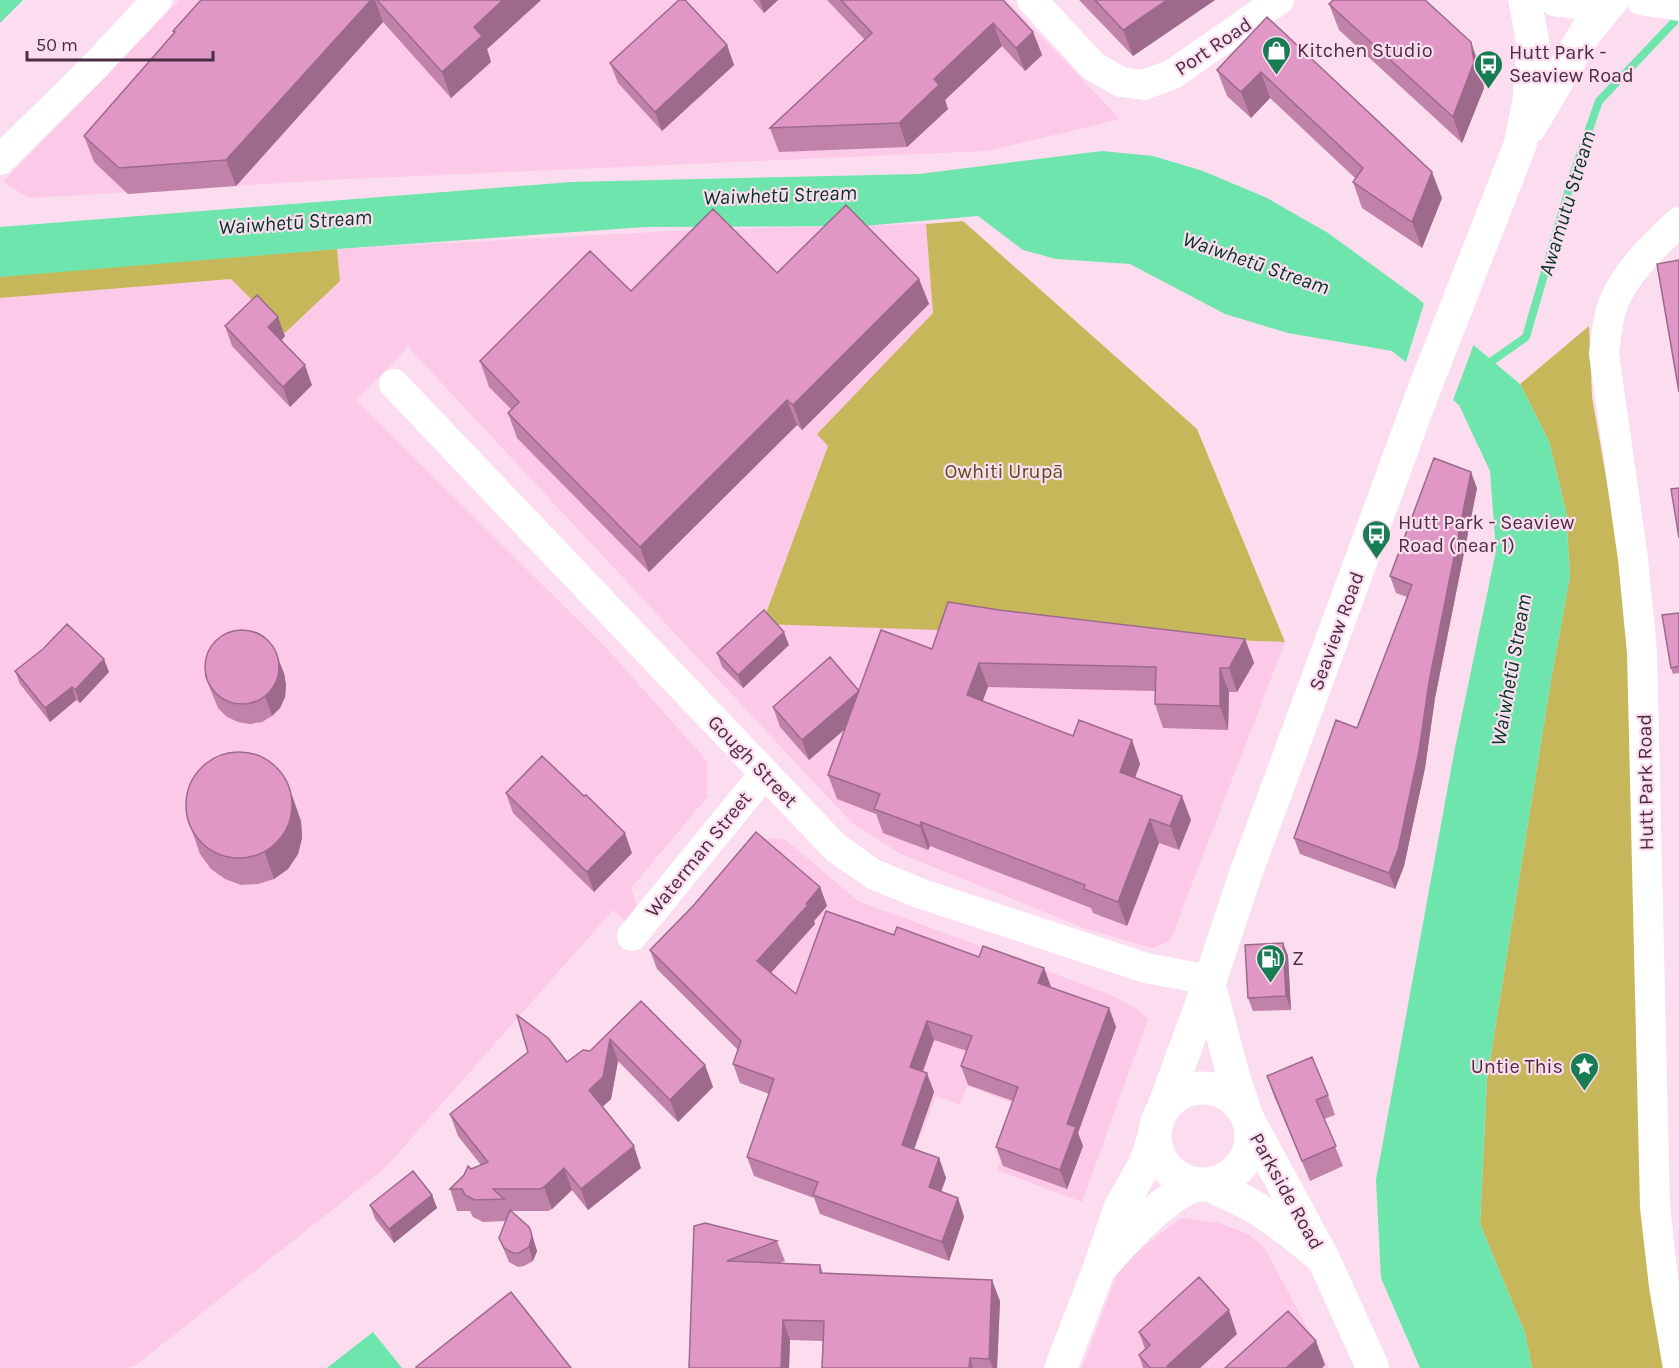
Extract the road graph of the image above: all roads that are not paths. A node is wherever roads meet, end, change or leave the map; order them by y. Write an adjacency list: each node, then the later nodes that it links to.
1 (157, 0): 11 (street)
2 (1032, 0): 3 (street, Port Road)
3 (1279, 0)
4 (1525, 0): 10 (main road, Seaview Road)
5 (1556, 0): 6 (main road)
6 (1606, 0)
7 (1612, 0): 10 (main road, Seaview Road)
8 (1641, 0): 9 (street)
9 (1679, 6)
10 (1520, 145): 16 (main road, Seaview Road)
11 (0, 160)
12 (1679, 222): 24 (street, Hutt Park Road)
13 (394, 384): 14 (street, Gough Street)
14 (765, 773): 15 (street, Waterman Street); 16 (street, Gough Street)
15 (632, 936)
16 (1210, 982): 17 (main road); 18 (main road, Seaview Road)
17 (1248, 1117): 18 (main road); 19 (main road); 20 (main road, Parkside Road)
18 (1159, 1122): 19 (main road); 21 (main road, Seaview Road)
19 (1206, 1185): 20 (main road, Parkside Road); 21 (main road, Seaview Road)
20 (1323, 1258): 23 (main road, Parkside Road)
21 (1100, 1269): 22 (main road, Seaview Road)
22 (1061, 1368)
23 (1373, 1368)
24 (1678, 1368)

